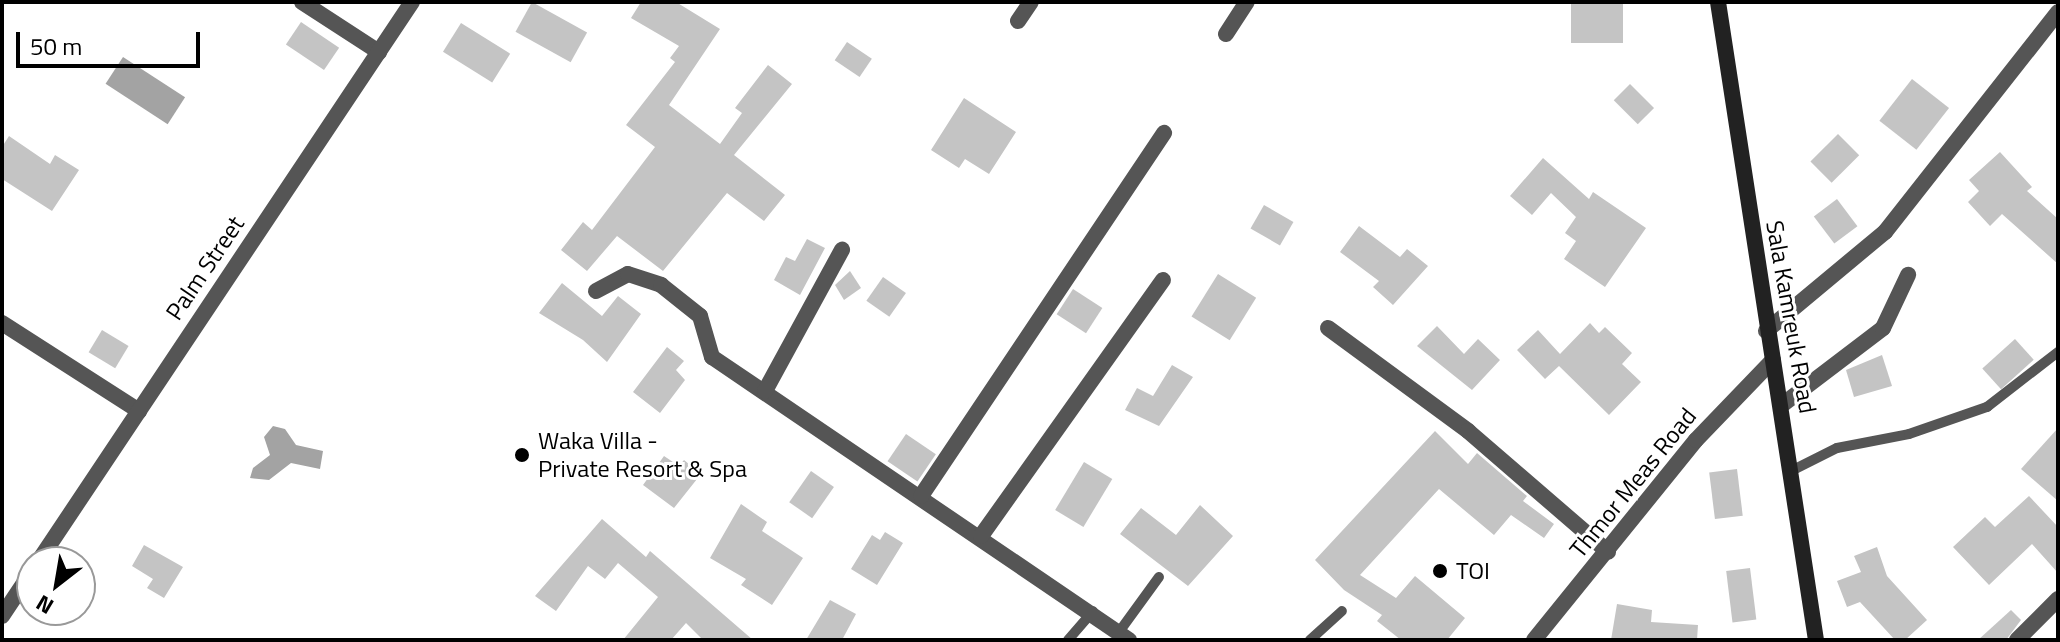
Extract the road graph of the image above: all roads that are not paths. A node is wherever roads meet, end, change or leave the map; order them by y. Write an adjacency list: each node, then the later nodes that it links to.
1 (302, 2): 9 (street)
2 (412, 2): 9 (street, Palm Street)
3 (1031, 2): 7 (street)
4 (1247, 2): 8 (street)
5 (1718, 2): 17 (street, Sala Kamreuk Road)
6 (2058, 12): 17 (street)
7 (1018, 21)
8 (1226, 34)
9 (379, 52): 22 (street, Palm Street)
10 (1164, 133): 24 (street)
11 (842, 250): 20 (street)
12 (1908, 275): 21 (street)
13 (1163, 280): 25 (street)
14 (596, 291): 20 (street)
15 (2, 323): 22 (street)
16 (1328, 328): 27 (street)
17 (1766, 331): 19 (street, Sala Kamreuk Road)
18 (2058, 352): 23 (lane)
19 (1773, 360): 21 (street, Sala Kamreuk Road); 27 (street, Thmor Meas Road)
20 (765, 391): 24 (street)
21 (1782, 405): 23 (street, Sala Kamreuk Road)
22 (139, 411): 26 (street, Palm Street)
23 (1793, 470): 38 (street, Sala Kamreuk Road)
24 (921, 496): 25 (street)
25 (981, 536): 31 (street)
26 (49, 546)
27 (1608, 552): 37 (street, Thmor Meas Road)
28 (1159, 577): 34 (lane)
29 (16, 595): 33 (street)
30 (2058, 599): 39 (street)
31 (1093, 611): 34 (street); 35 (lane)
32 (1342, 611): 36 (lane)
33 (2, 616)
34 (1124, 636)
35 (1068, 640)
36 (1310, 640)
37 (1534, 640)
38 (1816, 640)
39 (2017, 640)

